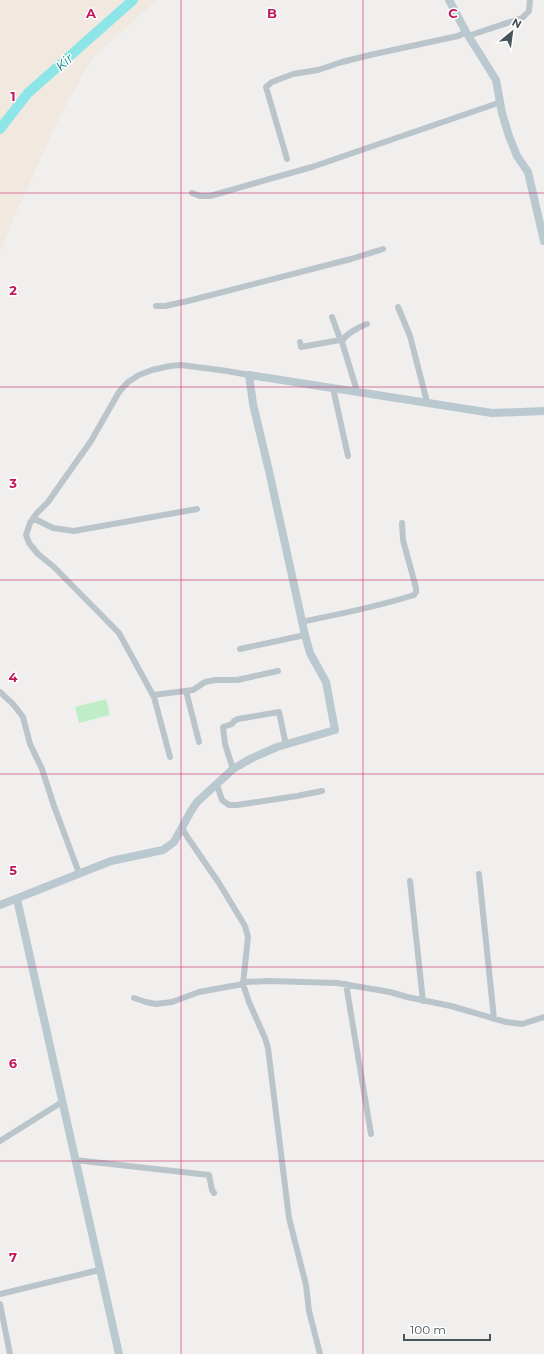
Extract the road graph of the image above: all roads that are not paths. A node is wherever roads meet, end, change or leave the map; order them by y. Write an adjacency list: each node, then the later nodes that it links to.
1 (450, 0): 3 (street)
2 (530, 0): 3 (street)
3 (467, 34): 4 (street); 5 (street)
4 (501, 102): 6 (street); 7 (street)
5 (287, 159)
6 (192, 193)
7 (544, 241)
8 (382, 249): 9 (street)
9 (156, 306)
10 (398, 307): 18 (street)
11 (332, 317): 13 (street)
12 (367, 324): 13 (street)
13 (343, 340): 14 (street); 17 (street)
14 (300, 342)
15 (249, 375): 16 (street); 22 (street); 24 (street)
16 (333, 388): 17 (street); 20 (street)
17 (357, 391): 18 (street)
18 (427, 402): 19 (street)
19 (544, 411)
20 (348, 456)
21 (198, 508): 22 (street)
22 (34, 518): 30 (street)
23 (402, 523): 24 (street)
24 (301, 622): 25 (street)
25 (305, 635): 26 (street); 32 (street)
26 (240, 649)
27 (278, 671): 28 (street)
28 (186, 691): 30 (street); 31 (street)
29 (0, 692): 38 (street)
30 (153, 695): 33 (street)
31 (199, 742)
32 (286, 744): 34 (street); 34 (street)
33 (170, 757)
34 (233, 769): 35 (street)
35 (217, 785): 36 (street); 37 (street)
36 (322, 791)
37 (182, 828): 38 (street); 43 (street)
38 (79, 873): 41 (street)
39 (479, 874): 48 (street)
40 (410, 881): 46 (street)
41 (17, 899): 42 (street); 49 (street)
42 (0, 905)
43 (243, 984): 44 (street); 45 (street); 59 (street)
44 (346, 984): 46 (street); 50 (street)
45 (134, 998)
46 (423, 1001): 48 (street)
47 (544, 1018): 48 (street)
48 (494, 1019)
49 (62, 1102): 51 (street); 52 (street)
50 (371, 1134)
51 (0, 1141)
52 (76, 1160): 53 (street); 54 (street)
53 (214, 1193)
54 (99, 1270): 55 (street); 58 (street)
55 (0, 1294)
56 (0, 1304): 57 (street)
57 (10, 1354)
58 (119, 1354)
59 (320, 1354)

